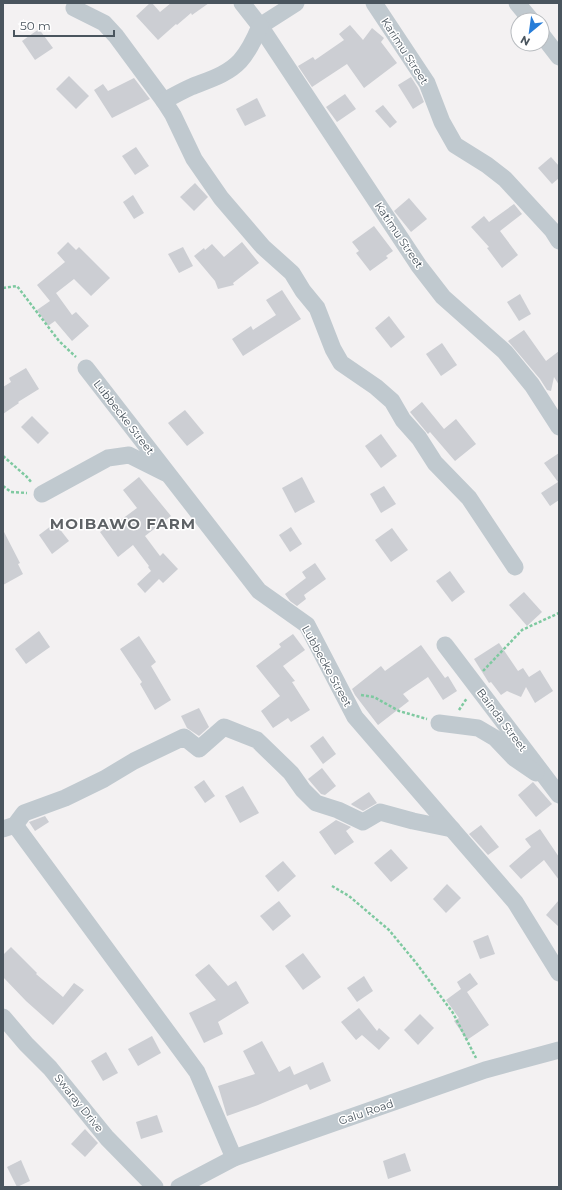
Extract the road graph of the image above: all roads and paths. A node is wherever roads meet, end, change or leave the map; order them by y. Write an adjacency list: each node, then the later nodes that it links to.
1 (242, 3): 7 (street, Katimu Street)
2 (296, 3): 7 (street)
3 (374, 3): 11 (street, Karimu Street)
4 (517, 3): 6 (street)
5 (74, 8): 10 (street)
6 (524, 12)
7 (260, 26): 10 (street); 14 (street, Katimu Street)
8 (550, 45): 9 (street)
9 (559, 57)
10 (164, 101): 19 (street)
11 (559, 240)
12 (3, 288): 13 (path)
13 (86, 368): 16 (street, Lubbecke Street)
14 (559, 427)
15 (3, 456): 18 (path)
16 (169, 474): 18 (street); 24 (street, Lubbecke Street)
17 (3, 486): 18 (path)
18 (42, 494)
19 (515, 567)
20 (445, 645): 22 (street, Bainda Street)
21 (439, 723): 22 (street)
22 (554, 788)
23 (9, 827): 24 (street); 30 (street)
24 (452, 829): 26 (street, Lubbecke Street)
25 (332, 886): 29 (path)
26 (559, 973)
27 (3, 1017): 31 (street, Swaray Drive)
28 (559, 1050): 29 (street, Galu Road)
29 (485, 1070): 30 (street, Galu Road)
30 (234, 1158): 32 (street, Galu Road)
31 (155, 1187)
32 (178, 1187)

